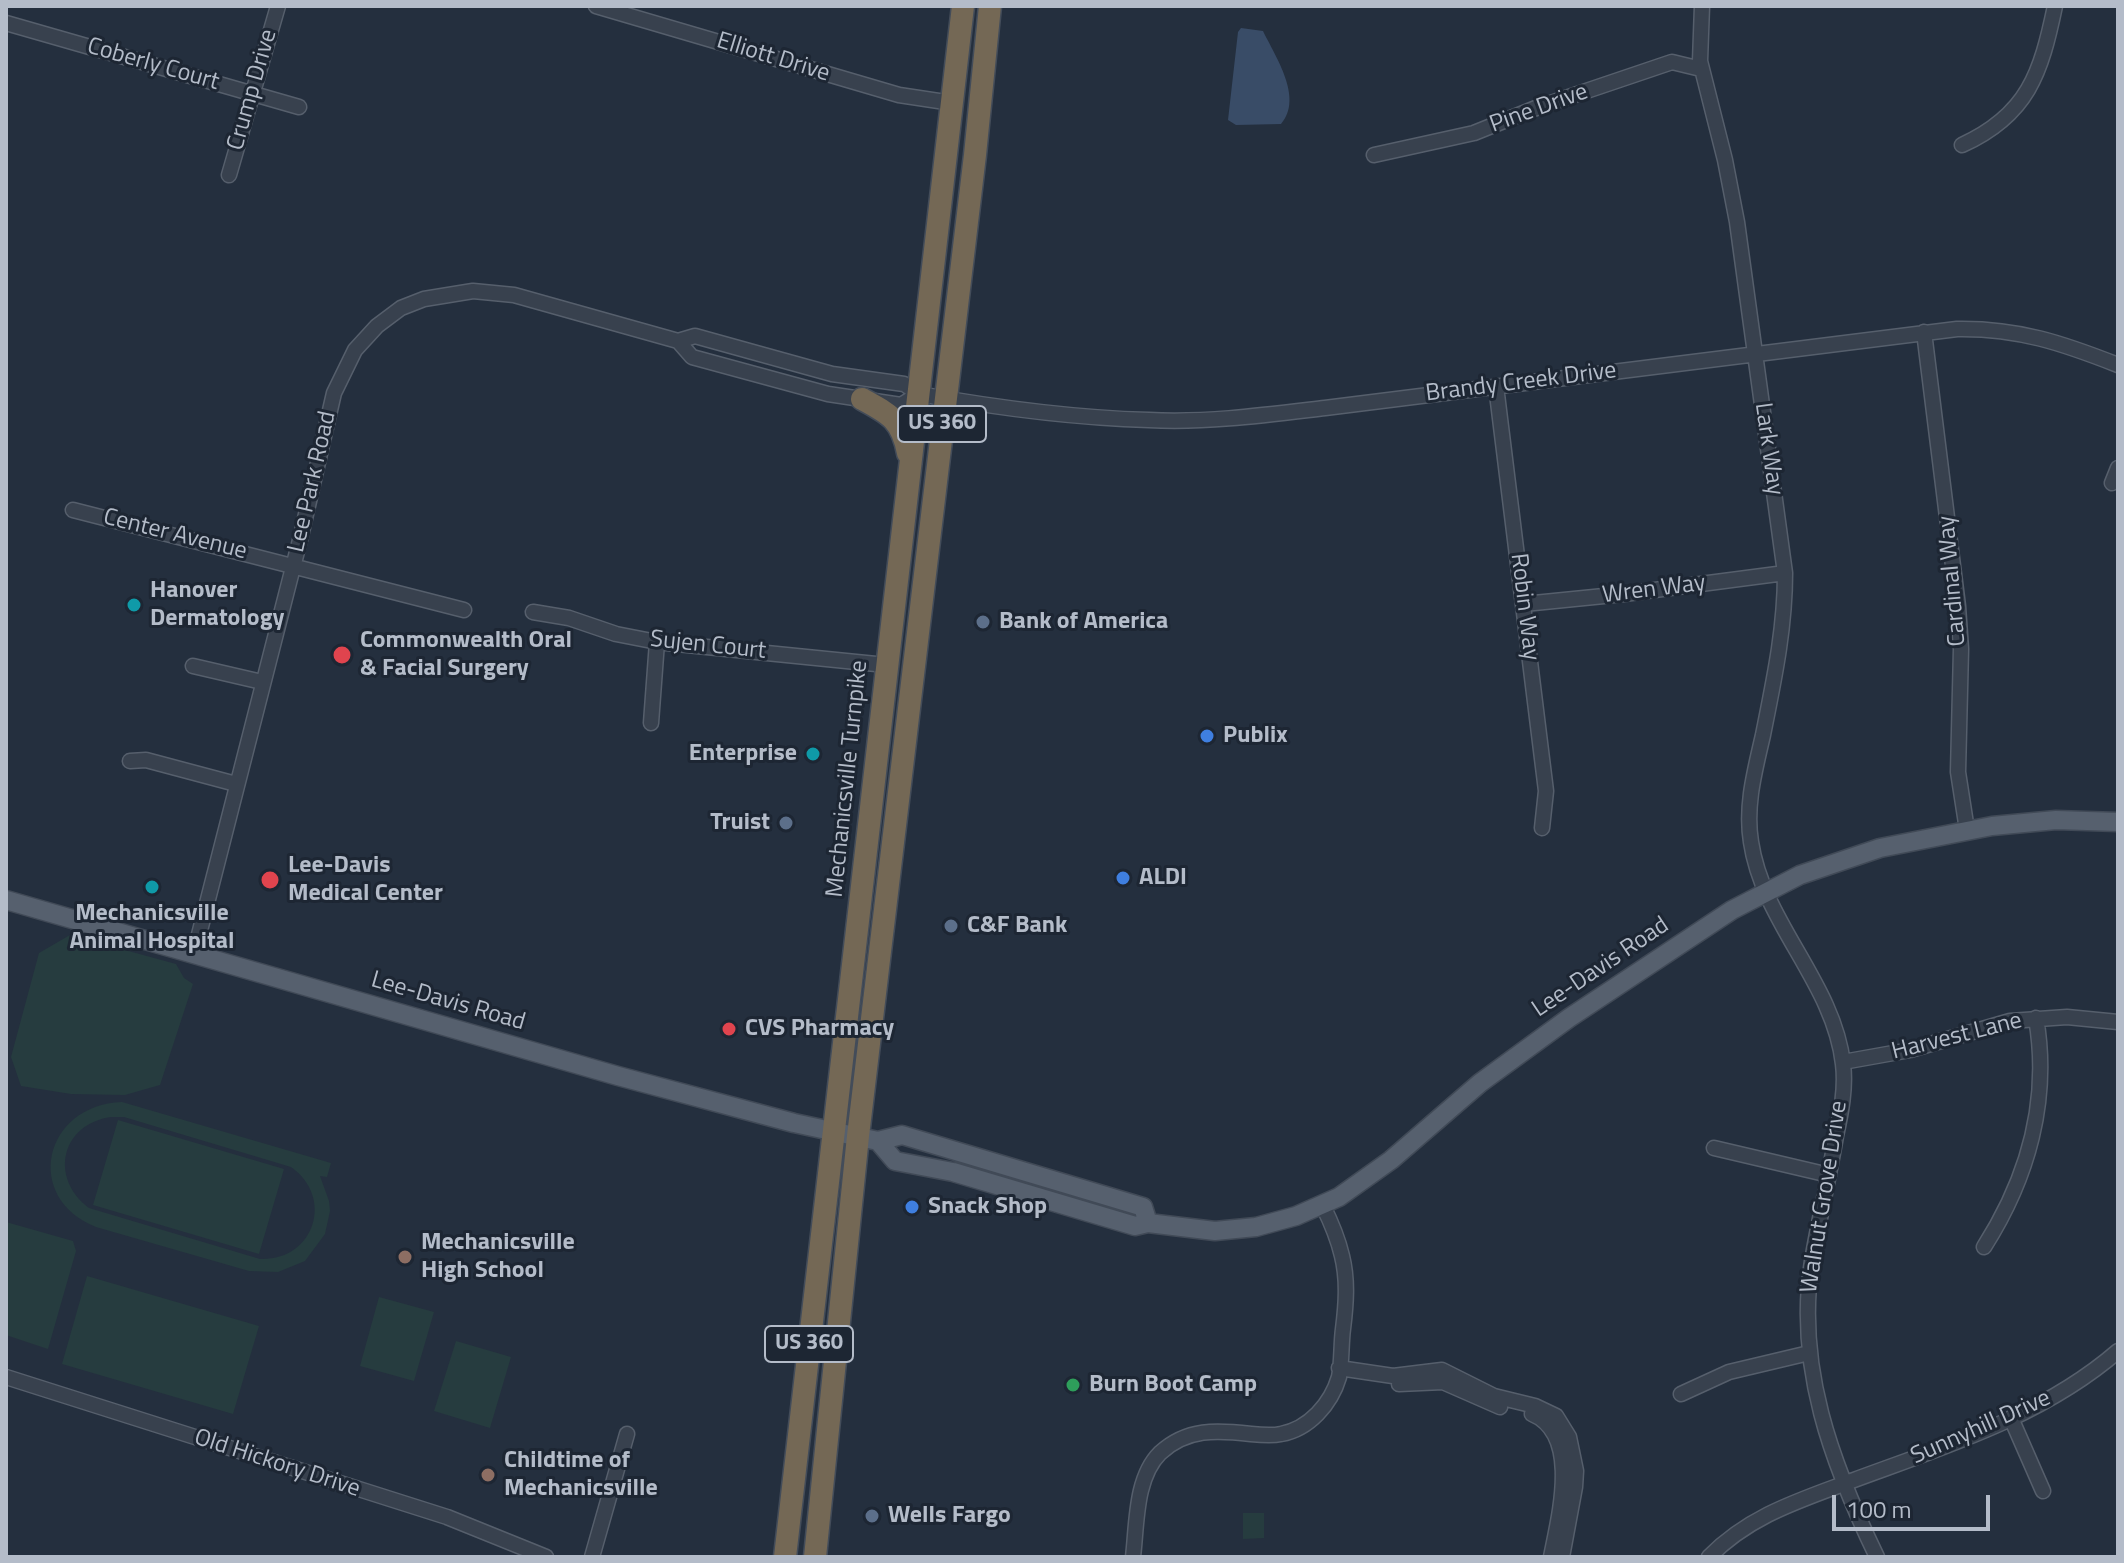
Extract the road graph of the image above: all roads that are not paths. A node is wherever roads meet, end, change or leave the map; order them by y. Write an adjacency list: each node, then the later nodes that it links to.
1 (278, 6): 9 (street, Crump Drive)
2 (596, 6): 10 (street, Elliott Drive)
3 (963, 6): 10 (highway, Mechanicsville Turnpike / US 360)
4 (990, 6): 22 (highway, US 360)
5 (1702, 6): 8 (street, Lark Way)
6 (2055, 6): 12 (street)
7 (6, 23): 9 (street, Coberly Court)
8 (1701, 69): 13 (street, Pine Drive); 17 (street, Lark Way)
9 (253, 93): 11 (street, Coberly Court); 14 (street, Crump Drive)
10 (952, 103): 20 (highway, Mechanicsville Turnpike / US 360)
11 (299, 107)
12 (1962, 145)
13 (1374, 155)
14 (229, 175)
15 (1924, 332): 17 (street, Brandy Creek Drive); 18 (street, Brandy Creek Drive); 41 (street, Cardinal Way)
16 (678, 341): 20 (street, Lee Park Road); 21 (street, Lee Park Road); 27 (street, Lee Park Road)
17 (1755, 354): 19 (street, Brandy Creek Drive); 28 (street, Lark Way)
18 (2118, 365)
19 (1496, 386): 22 (street, Brandy Creek Drive); 29 (street, Robin Way)
20 (919, 394): 21 (street, Lee Park Road); 22 (street, Brandy Creek Drive); 23 (highway, Mechanicsville Turnpike / US 360)
21 (862, 399): 23 (highway)
22 (945, 399): 49 (highway, US 360)
23 (911, 466): 33 (highway, Mechanicsville Turnpike / US 360)
24 (2118, 468): 25 (street)
25 (2112, 483)
26 (73, 510): 27 (street, Center Avenue)
27 (293, 565): 30 (street, Center Avenue); 35 (street, Lee Park Road)
28 (1785, 573): 29 (street, Wren Way); 42 (street, Lark Way)
29 (1524, 604): 40 (street, Robin Way)
30 (464, 610)
31 (533, 612): 32 (street, Sujen Court)
32 (657, 642): 33 (street, Sujen Court); 36 (street)
33 (886, 665): 48 (highway, Mechanicsville Turnpike / US 360)
34 (193, 666): 35 (street)
35 (262, 682): 38 (street, Lee Park Road)
36 (651, 723)
37 (130, 761): 38 (street)
38 (236, 784): 44 (street, Lee Park Road)
39 (2118, 822): 41 (main road, Lee-Davis Road)
40 (1542, 828)
41 (1967, 830): 42 (main road, Lee-Davis Road)
42 (1765, 891): 47 (street, Walnut Grove Drive); 54 (main road, Lee-Davis Road)
43 (6, 900): 44 (main road, Lee-Davis Road)
44 (194, 954): 48 (main road, Lee-Davis Road)
45 (2036, 1018): 46 (street, Harvest Lane); 47 (street, Harvest Lane); 56 (street)
46 (2118, 1022)
47 (1843, 1062): 51 (street, Walnut Grove Drive)
48 (833, 1131): 49 (main road, Lee-Davis Road); 68 (highway, Mechanicsville Turnpike / US 360)
49 (868, 1138): 52 (main road, Lee-Davis Road); 53 (main road, Lee-Davis Road); 69 (highway, US 360)
50 (1714, 1148): 51 (street)
51 (1829, 1175): 58 (street, Walnut Grove Drive)
52 (1066, 1183): 53 (main road); 55 (main road, Lee-Davis Road)
53 (995, 1185): 55 (main road, Lee-Davis Road)
54 (1323, 1206): 55 (main road, Lee-Davis Road); 59 (street)
55 (1148, 1223)
56 (1984, 1247)
57 (2118, 1351): 62 (street, Sunnyhill Drive)
58 (1809, 1353): 61 (street); 64 (street, Walnut Grove Drive)
59 (1339, 1373): 70 (street); 71 (street); 72 (street)
60 (6, 1377): 66 (street, Old Hickory Drive)
61 (1681, 1394)
62 (2011, 1418): 64 (street, Sunnyhill Drive); 65 (street)
63 (627, 1434): 67 (street)
64 (1845, 1484): 73 (street, Sunnyhill Drive); 74 (street, Walnut Grove Drive)
65 (2043, 1491)
66 (546, 1557)
67 (592, 1557)
68 (785, 1557)
69 (815, 1557)
70 (1133, 1557)
71 (1551, 1557)
72 (1562, 1557)
73 (1709, 1557)
74 (1877, 1557)

